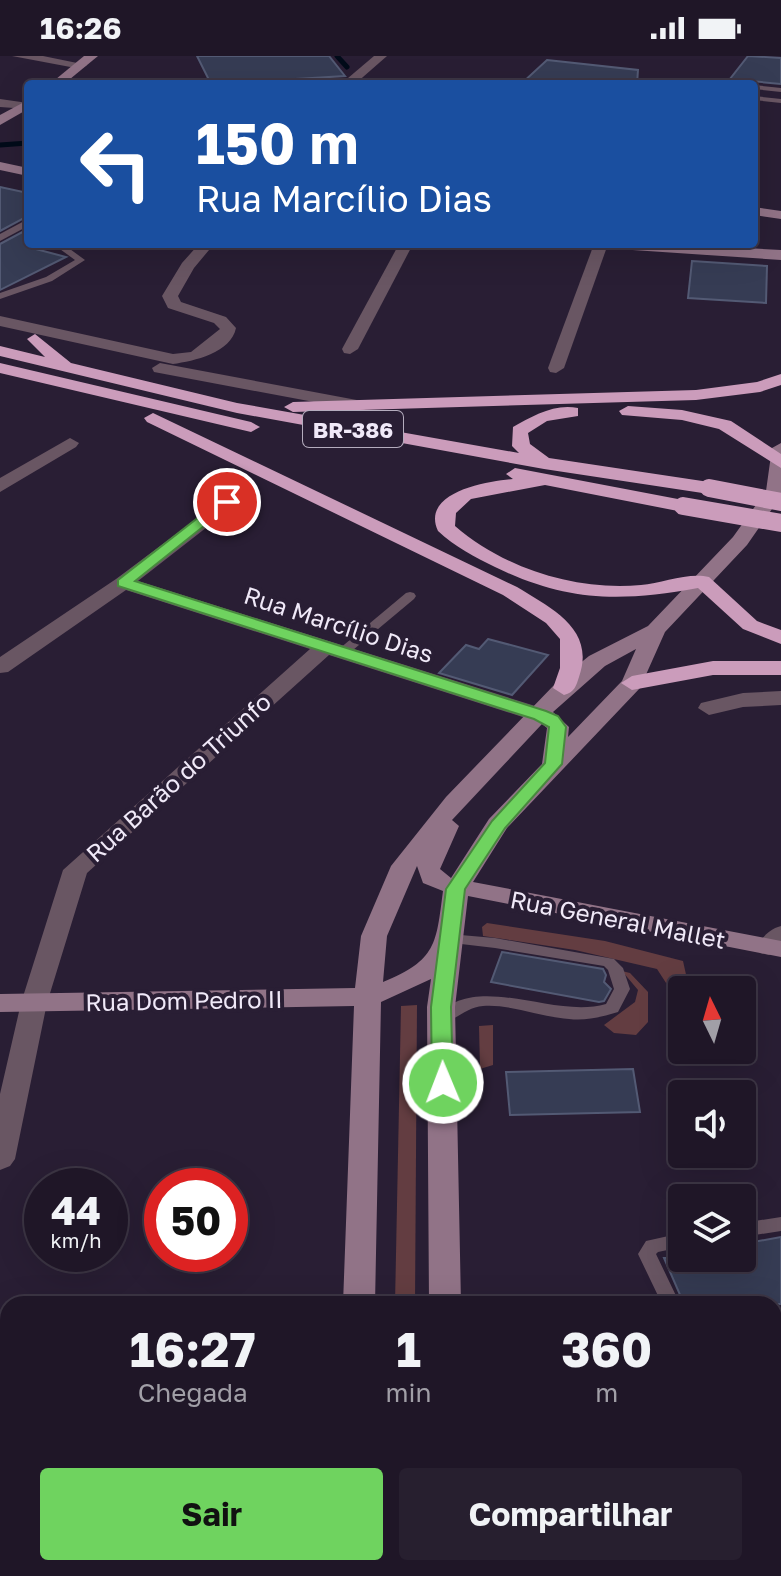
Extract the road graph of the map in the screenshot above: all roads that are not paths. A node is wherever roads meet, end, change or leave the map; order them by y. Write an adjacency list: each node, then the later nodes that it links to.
1 (18, 56): 4 (street)
2 (92, 56): 4 (main road)
3 (381, 56): 6 (street)
4 (81, 65): 5 (main road)
5 (61, 80)
6 (352, 80)
7 (758, 87): 8 (lane)
8 (781, 90)
9 (758, 98): 10 (lane)
10 (781, 101)
11 (0, 103): 12 (street)
12 (24, 106)
13 (24, 108): 14 (main road)
14 (0, 121)
15 (0, 166): 16 (main road)
16 (24, 171)
17 (758, 212): 18 (main road)
18 (781, 215)
19 (24, 224): 20 (lane)
20 (0, 238)
21 (63, 248): 27 (lane)
22 (204, 248): 28 (street)
23 (404, 248): 31 (street)
24 (601, 248): 35 (street)
25 (667, 248): 26 (main road)
26 (781, 255)
27 (0, 296)
28 (0, 321)
29 (0, 330): 30 (street)
30 (35, 339): 33 (highway); 38 (street)
31 (350, 349)
32 (0, 351): 33 (highway, BR-386)
33 (66, 367): 39 (highway, BR-386)
34 (0, 368): 37 (highway, BR-386)
35 (556, 368)
36 (781, 379): 38 (highway)
37 (103, 395): 43 (highway, BR-386); 57 (highway)
38 (362, 406): 39 (highway)
39 (237, 408): 42 (highway, BR-386)
40 (70, 443): 44 (street)
41 (780, 458): 42 (highway); 48 (main road)
42 (544, 463): 46 (highway, BR-386, bridge)
43 (567, 484): 47 (highway, BR-386, bridge); 48 (highway)
44 (0, 486)
45 (227, 502): 49 (street)
46 (781, 502)
47 (781, 523)
48 (702, 581): 51 (main road); 52 (highway)
49 (123, 583): 53 (street, Rua Marcílio Dias); 54 (street)
50 (410, 596): 53 (lane)
51 (655, 630): 56 (main road); 57 (main road)
52 (781, 638)
53 (334, 649): 60 (street, Rua Marcílio Dias); 68 (street, Rua Barão do Triunfo)
54 (0, 667)
55 (781, 668): 56 (highway)
56 (632, 683): 61 (main road)
57 (564, 688): 60 (main road)
58 (781, 698): 59 (street)
59 (709, 708)
60 (540, 715): 61 (main road); 62 (main road)
61 (553, 764): 63 (main road)
62 (454, 802): 63 (main road); 66 (main road)
63 (456, 889): 64 (main road); 65 (main road, Rua General Mallet)
64 (449, 942): 66 (main road, Rua Dom Pedro II); 69 (main road); 69 (lane)
65 (777, 943)
66 (368, 997): 68 (main road, Rua Dom Pedro II); 74 (main road)
67 (0, 1003): 68 (main road, Rua Dom Pedro II)
68 (34, 1003): 70 (street, Rua Barão do Triunfo)
69 (442, 1020): 75 (main road)
70 (0, 1159)
71 (781, 1224): 72 (lane)
72 (756, 1228)
73 (668, 1243): 76 (lane)
74 (359, 1296)
75 (445, 1296)
76 (667, 1296)

